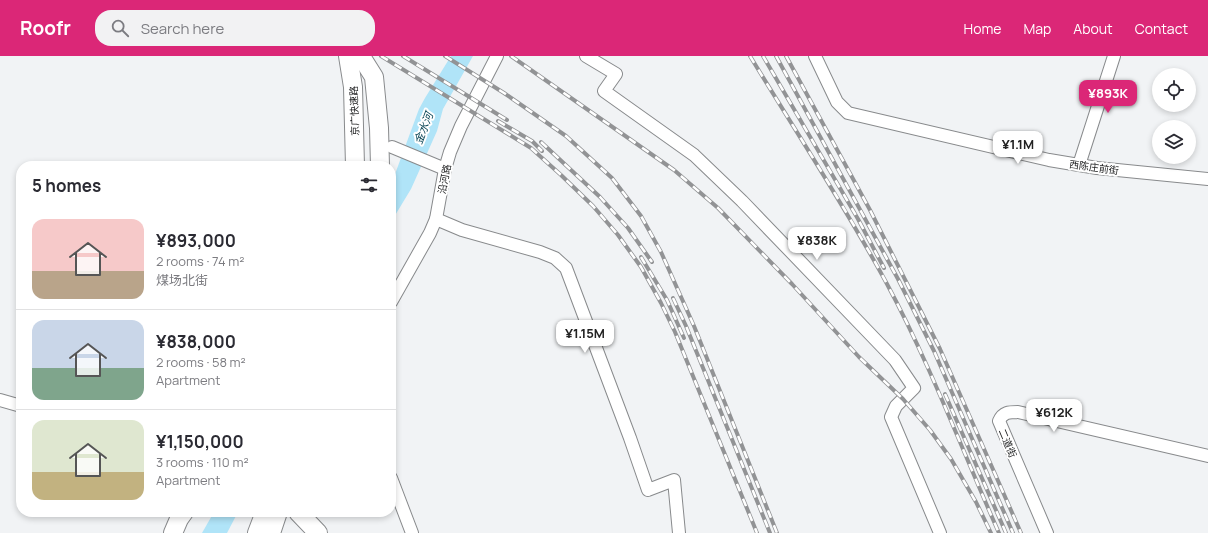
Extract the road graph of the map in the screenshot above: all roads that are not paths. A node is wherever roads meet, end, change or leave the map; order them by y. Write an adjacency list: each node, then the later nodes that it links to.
1 (497, 56): 11 (street, 沿河路)
2 (586, 56): 33 (street)
3 (815, 56): 10 (street, 西陈庄前街)
4 (1114, 56): 10 (street)
5 (357, 57): 7 (highway, 京广快速路); 8 (highway, 京广快速路); 9 (highway)
6 (392, 146): 11 (street)
7 (355, 161)
8 (368, 161)
9 (380, 161)
10 (1079, 165): 12 (street, 西陈庄前街)
11 (445, 169): 13 (street, 沿河路)
12 (1208, 179)
13 (436, 219): 14 (street, 沿河路); 32 (street)
14 (396, 293)
15 (0, 400): 16 (street)
16 (16, 405)
17 (1208, 456): 34 (street, 二道街)
18 (396, 491): 31 (street)
19 (180, 517): 25 (highway)
20 (263, 517): 26 (highway)
21 (270, 517): 27 (street)
22 (276, 517): 28 (highway)
23 (303, 517): 29 (highway)
24 (318, 517): 30 (highway)
25 (173, 533)
26 (258, 533)
27 (265, 533)
28 (271, 533)
29 (318, 533)
30 (326, 533)
31 (412, 533)
32 (679, 533)
33 (940, 533)
34 (1047, 533)

